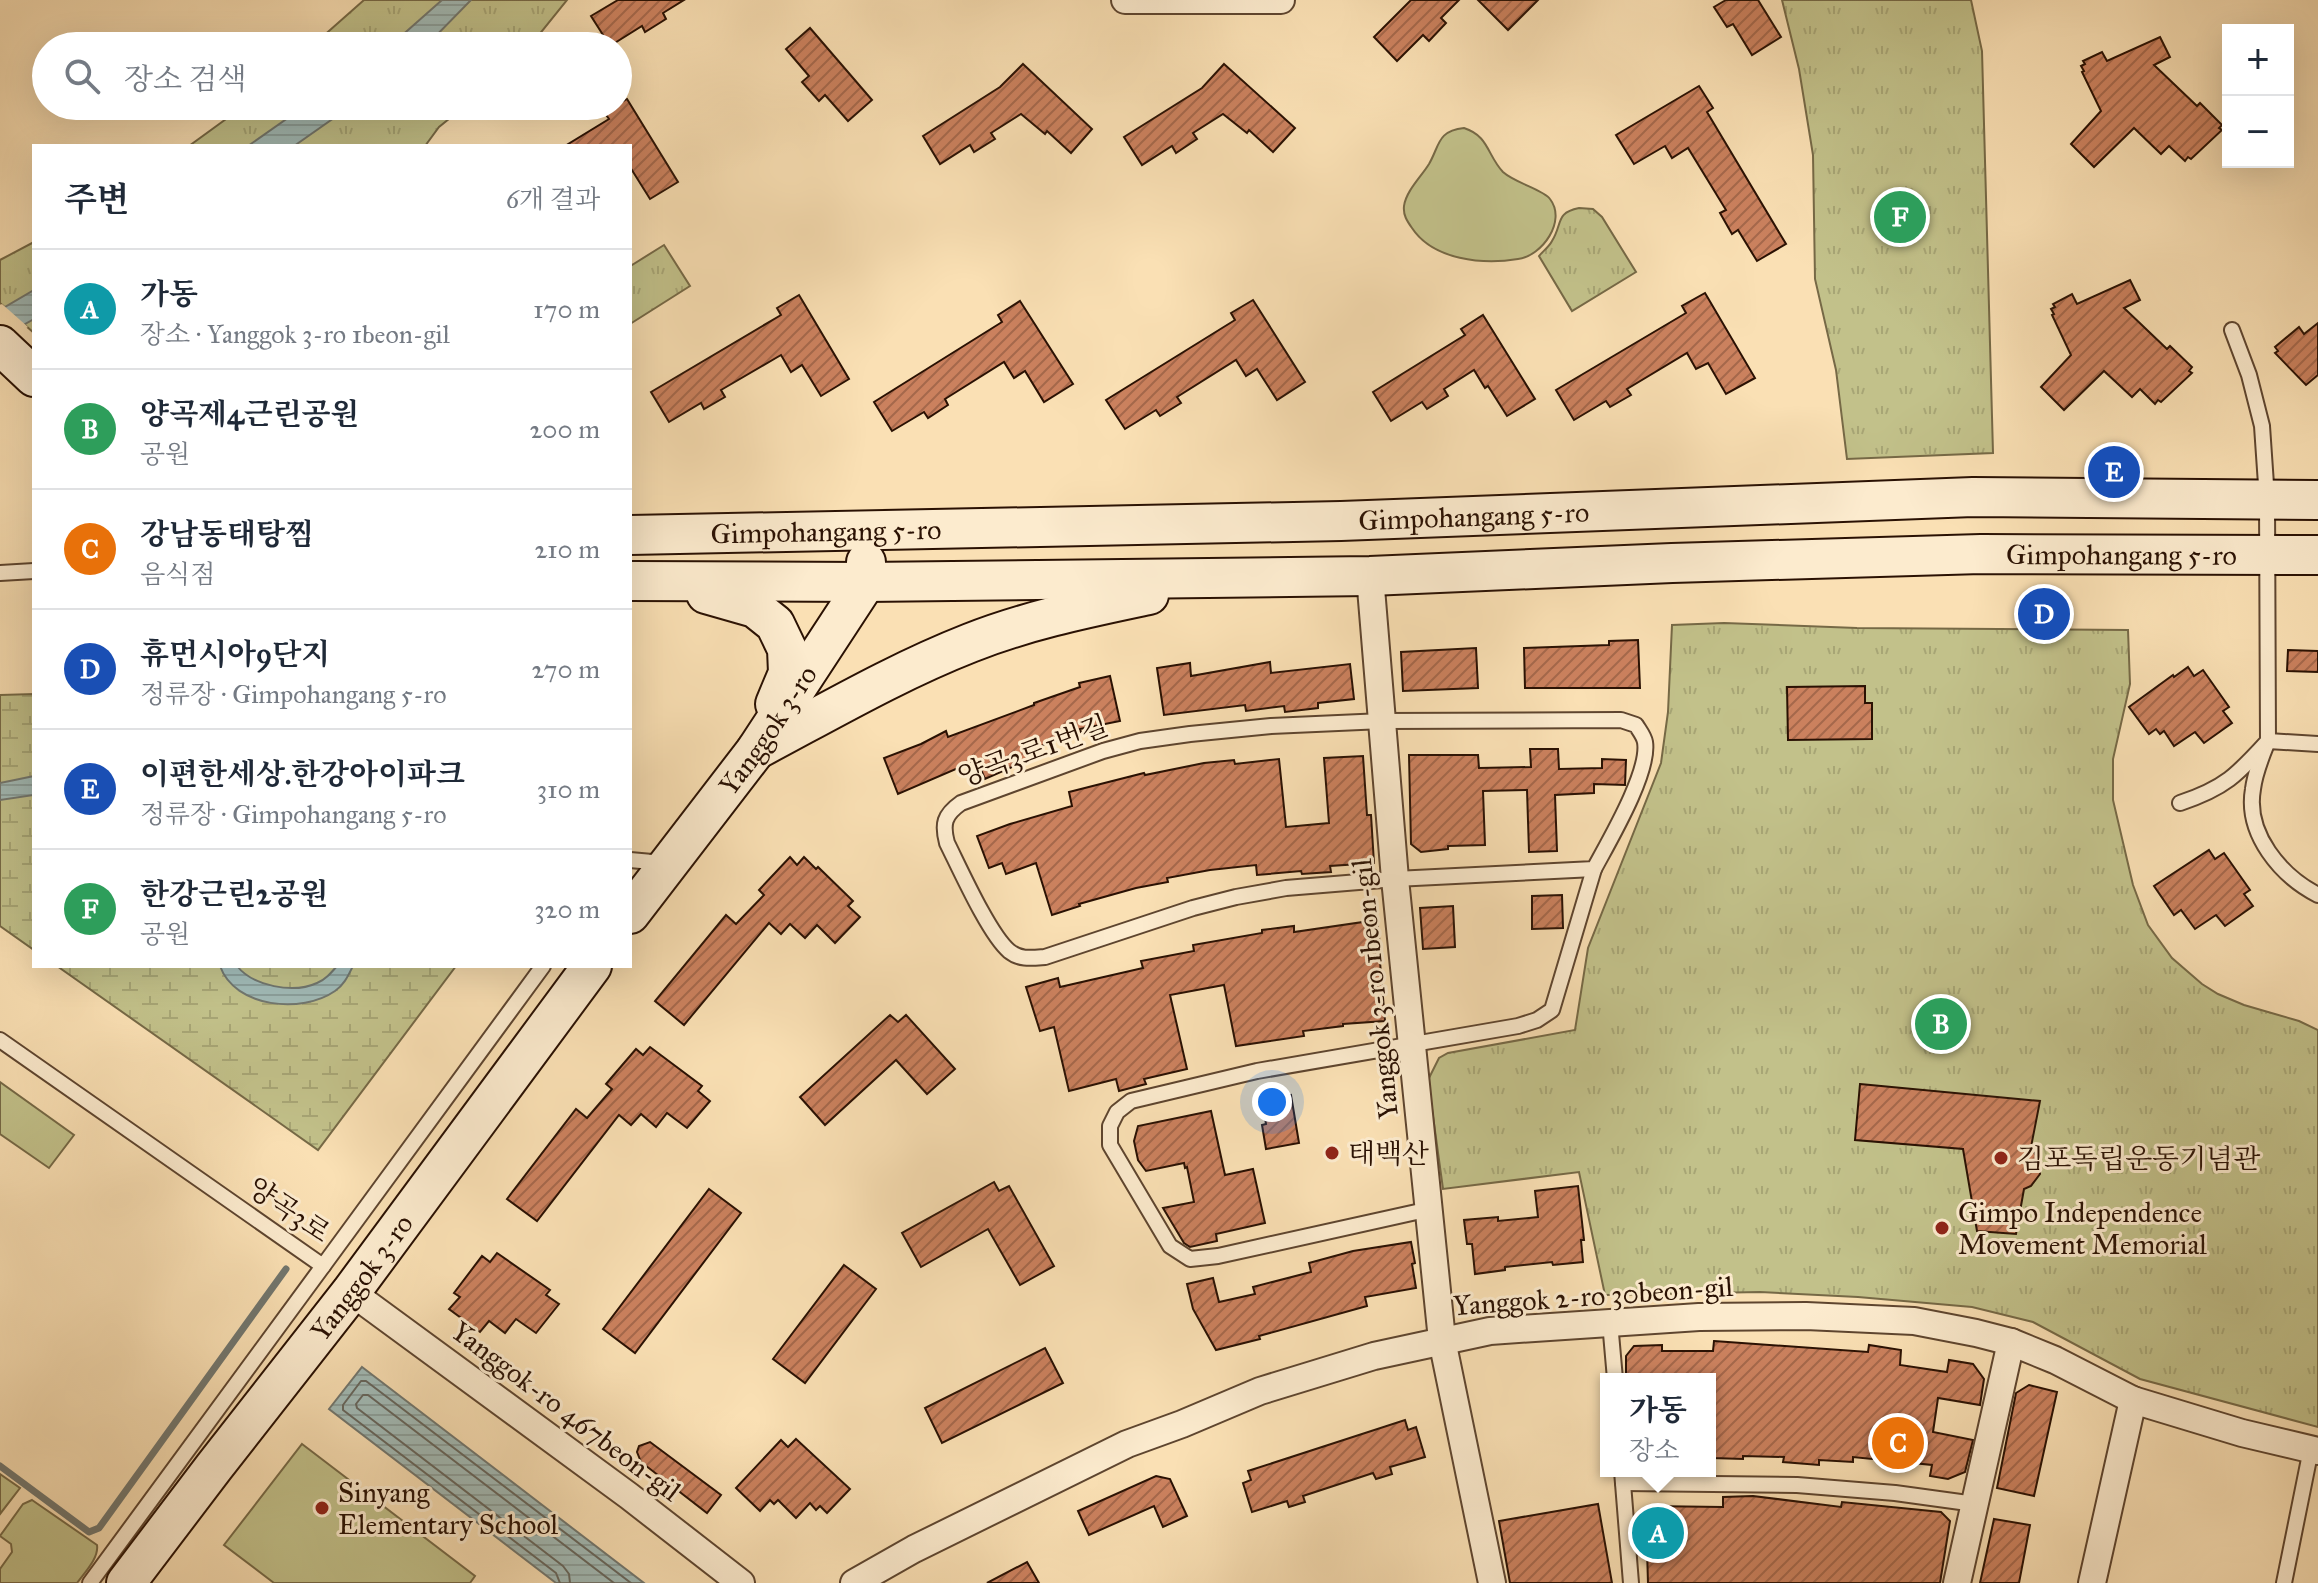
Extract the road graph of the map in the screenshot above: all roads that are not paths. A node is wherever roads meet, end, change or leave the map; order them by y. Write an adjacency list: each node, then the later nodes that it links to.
1 (1125, 0): 2 (street)
2 (1281, 0)
3 (2232, 330): 6 (lane)
4 (0, 345): 5 (street)
5 (32, 375)
6 (2267, 499): 7 (street, Gimpohangang 5-ro); 8 (street, Gimpohangang 5-ro); 10 (lane)
7 (2318, 500)
8 (865, 531): 9 (street, Gimpohangang 5-ro); 17 (street)
9 (632, 535)
10 (2267, 555): 11 (street, Gimpohangang 5-ro); 14 (street, Gimpohangang 5-ro); 19 (lane)
11 (2318, 555)
12 (32, 571): 13 (lane)
13 (0, 573)
14 (1370, 576): 15 (street, Gimpohangang 5-ro); 18 (street, Yanggok 3-ro 1beon-gil)
15 (1231, 577): 17 (street, Gimpohangang 5-ro); 21 (street)
16 (635, 581): 17 (street, Gimpohangang 5-ro); 21 (street)
17 (866, 582): 21 (street, Yanggok 3-ro)
18 (1383, 721): 25 (lane, 양곡3로1번길); 26 (street, Yanggok 3-ro 1beon-gil); 26 (lane, 양곡3로1번길)
19 (2268, 741): 20 (lane); 22 (lane); 27 (lane)
20 (2318, 744)
21 (756, 750): 24 (street, Yanggok 3-ro)
22 (2180, 803)
23 (632, 860): 24 (lane)
24 (667, 864): 28 (street, Yanggok 3-ro)
25 (1594, 869): 26 (lane, 양곡3로1번길); 32 (lane, 양곡3로1번길)
26 (1395, 879): 32 (street, Yanggok 3-ro 1beon-gil)
27 (2318, 895)
28 (632, 911)
29 (542, 968): 34 (lane, 양곡3로)
30 (591, 968): 35 (street, Yanggok 3-ro)
31 (0, 1040): 34 (lane, 양곡3로)
32 (1412, 1042): 33 (street, Yanggok 3-ro 1beon-gil); 33 (lane, 양곡3로1번길)
33 (1430, 1209): 37 (street, Yanggok 3-ro 1beon-gil)
34 (323, 1266): 44 (lane)
35 (351, 1292): 45 (street, Yanggok 3-ro); 46 (street, Yanggok-ro 467beon-gil)
36 (1610, 1322): 37 (street, Yanggok 2-ro 30beon-gil); 38 (street, Yanggok 2-ro 30beon-gil); 39 (lane)
37 (1442, 1340): 47 (street, Yanggok 2-ro 30beon-gil); 48 (street, Yanggok 3-ro 1beon-gil)
38 (2011, 1342): 40 (street, Yanggok 2-ro 30beon-gil); 43 (street)
39 (1614, 1373)
40 (2133, 1400): 41 (street, Yanggok 2-ro 30beon-gil); 51 (street)
41 (2314, 1450): 52 (lane)
42 (1623, 1477): 43 (lane); 49 (lane)
43 (1975, 1504): 50 (street)
44 (90, 1583)
45 (126, 1583)
46 (741, 1583)
47 (854, 1583)
48 (1492, 1583)
49 (1631, 1583)
50 (1957, 1583)
51 (2092, 1583)
52 (2284, 1583)

